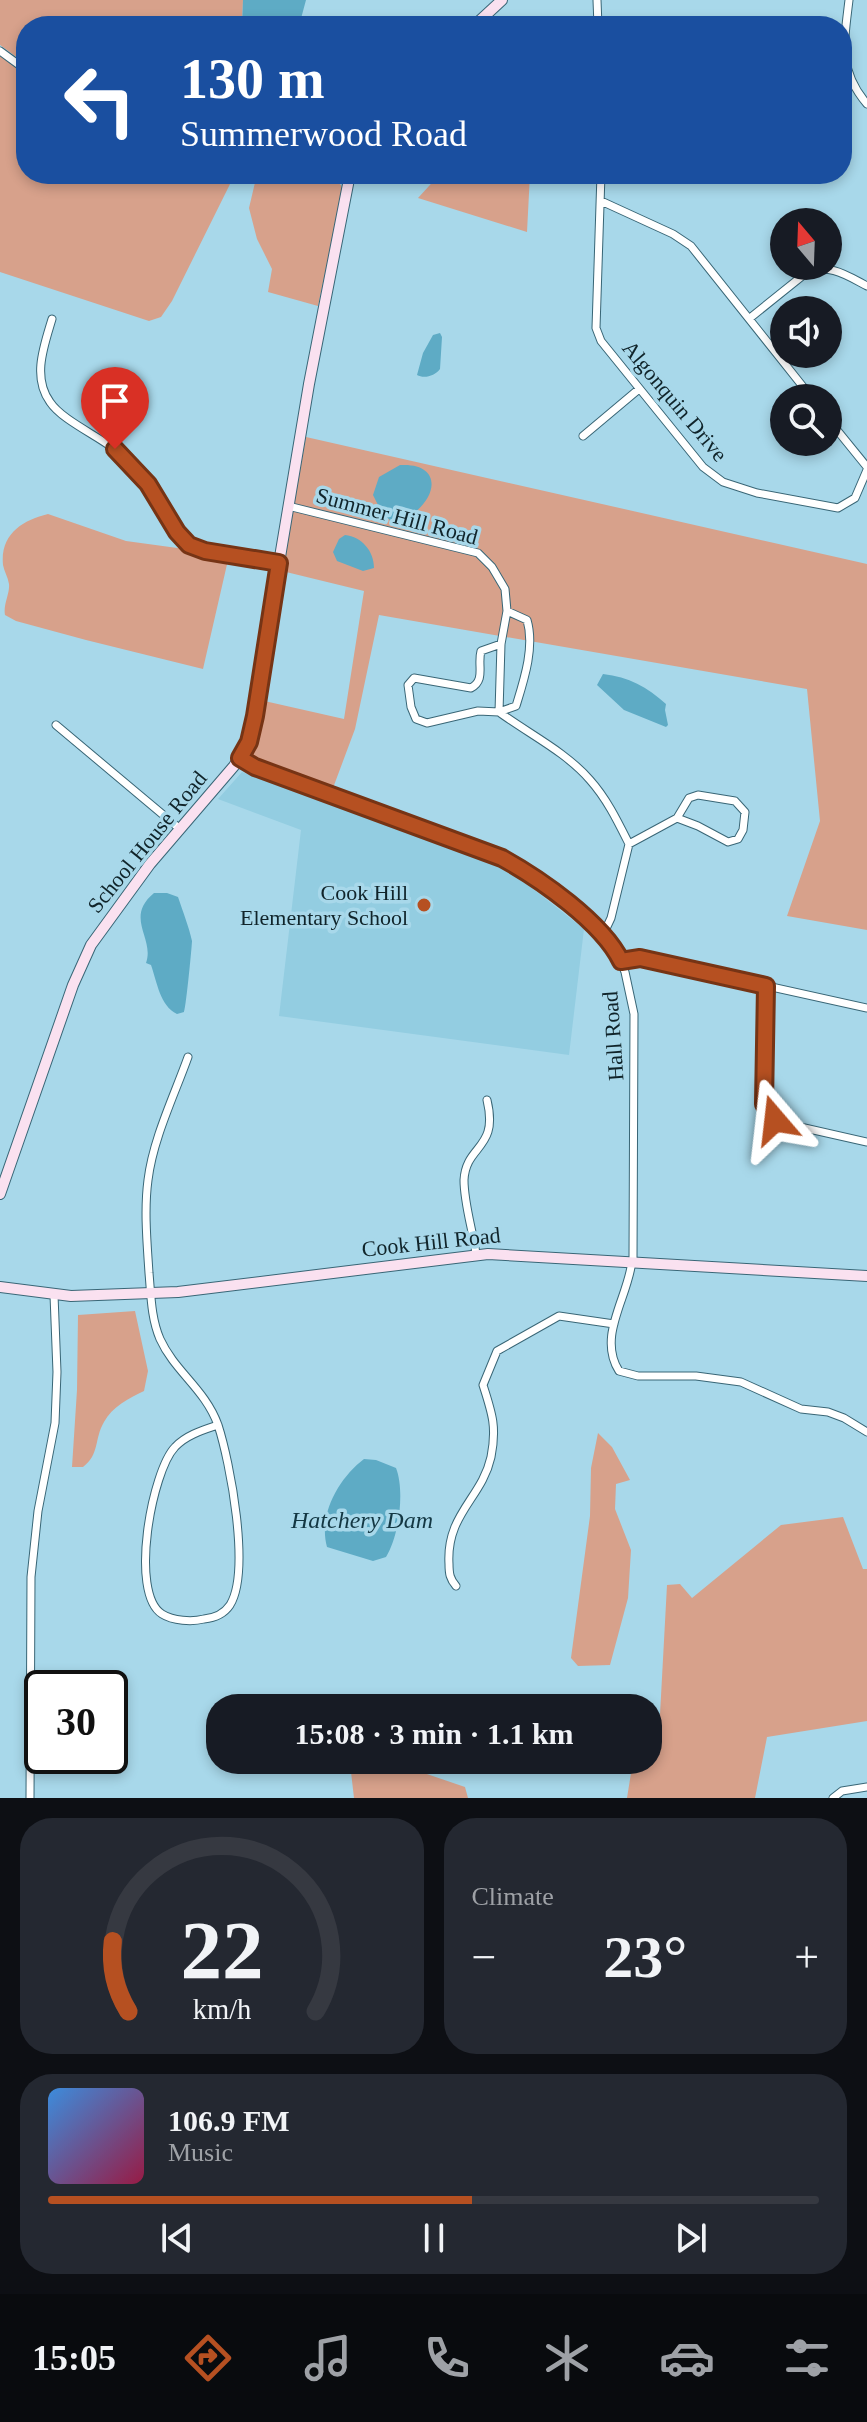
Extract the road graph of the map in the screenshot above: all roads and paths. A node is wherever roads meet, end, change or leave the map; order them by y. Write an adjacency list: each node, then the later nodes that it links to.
1 (502, 0): 2 (street)
2 (485, 16)
3 (852, 80): 4 (street)
4 (867, 104)
5 (348, 184): 16 (street, School House Road)
6 (601, 184): 7 (street, Algonquin Drive)
7 (601, 201): 9 (street); 12 (street, Algonquin Drive)
8 (867, 286): 9 (street)
9 (750, 318): 11 (street)
10 (52, 319): 17 (street)
11 (801, 384)
12 (639, 389): 13 (street); 15 (street, Algonquin Drive)
13 (583, 436)
14 (842, 437): 15 (street)
15 (867, 468)
16 (288, 506): 17 (street, School House Road); 18 (street, Summer Hill Road)
17 (279, 563): 22 (street, School House Road)
18 (507, 611): 19 (street, Summer Hill Road); 20 (street)
19 (501, 644): 20 (street, Summer Hill Road); 20 (street)
20 (499, 712): 25 (street)
21 (56, 725): 24 (street)
22 (240, 758): 24 (street, School House Road); 26 (street, Hall Road)
23 (677, 818): 23 (street); 25 (street)
24 (180, 829): 33 (street, School House Road)
25 (629, 844): 26 (street)
26 (603, 935): 27 (street, Hall Road)
27 (621, 961): 28 (street); 35 (street, Hall Road)
28 (766, 986): 29 (street); 32 (street)
29 (867, 1008)
30 (188, 1057): 38 (street)
31 (487, 1100): 34 (street)
32 (867, 1142)
33 (0, 1194)
34 (476, 1254): 35 (street, Cook Hill Road); 38 (street, Cook Hill Road)
35 (633, 1261): 36 (street, Cook Hill Road); 40 (street, Hall Road)
36 (867, 1276)
37 (0, 1287): 39 (street, Cook Hill Road)
38 (151, 1294): 39 (street, Cook Hill Road); 41 (street)
39 (54, 1295): 45 (street)
40 (614, 1324): 42 (street, Hall Road); 43 (street)
41 (218, 1425): 41 (street)
42 (867, 1432)
43 (456, 1586)
44 (867, 1787): 46 (street)
45 (30, 1798)
46 (833, 1798)

